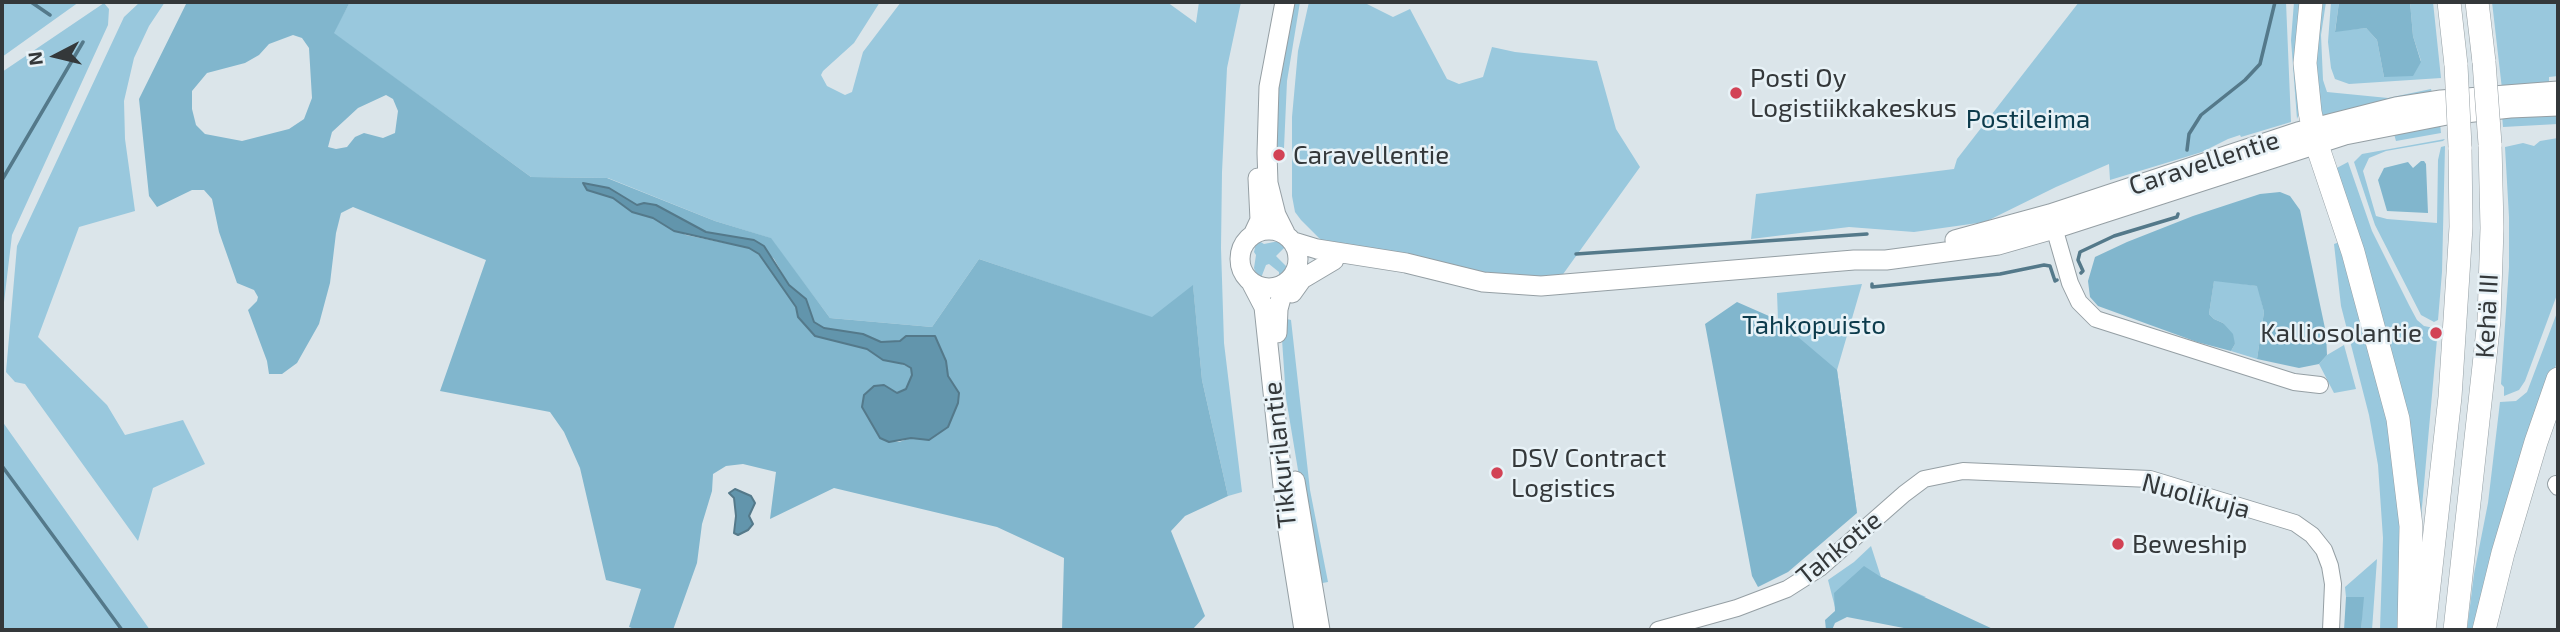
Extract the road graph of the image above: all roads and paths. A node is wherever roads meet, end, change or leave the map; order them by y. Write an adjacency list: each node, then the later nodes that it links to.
1 (1273, 2): 10 (main road)
2 (1285, 2): 11 (main road)
3 (2311, 2): 8 (highway)
4 (2448, 2): 25 (highway, Kehä III, bridge)
5 (2477, 2): 26 (highway, Kehä III, bridge)
6 (2558, 90): 8 (main road, Caravellentie)
7 (2558, 106): 8 (main road, Caravellentie)
8 (2315, 136): 9 (main road, Caravellentie); 24 (highway)
9 (2052, 222): 12 (main road, Caravellentie); 18 (street)
10 (1253, 235): 11 (main road); 15 (main road)
11 (1289, 238): 12 (main road, Caravellentie); 14 (main road)
12 (1377, 257): 13 (main road, Caravellentie)
13 (1335, 260): 14 (main road, Caravellentie); 16 (main road)
14 (1290, 277): 15 (main road); 16 (main road, Tikkurilantie)
15 (1251, 282): 20 (main road, Tikkurilantie)
16 (1276, 322): 21 (main road, Tikkurilantie)
17 (2558, 379): 27 (highway)
18 (2320, 385)
19 (1931, 476): 22 (street, Tahkotie); 23 (street, Nuolikuja)
20 (1304, 630)
21 (1320, 630)
22 (1658, 630)
23 (2331, 630)
24 (2409, 630)
25 (2424, 630)
26 (2455, 630)
27 (2484, 630)

